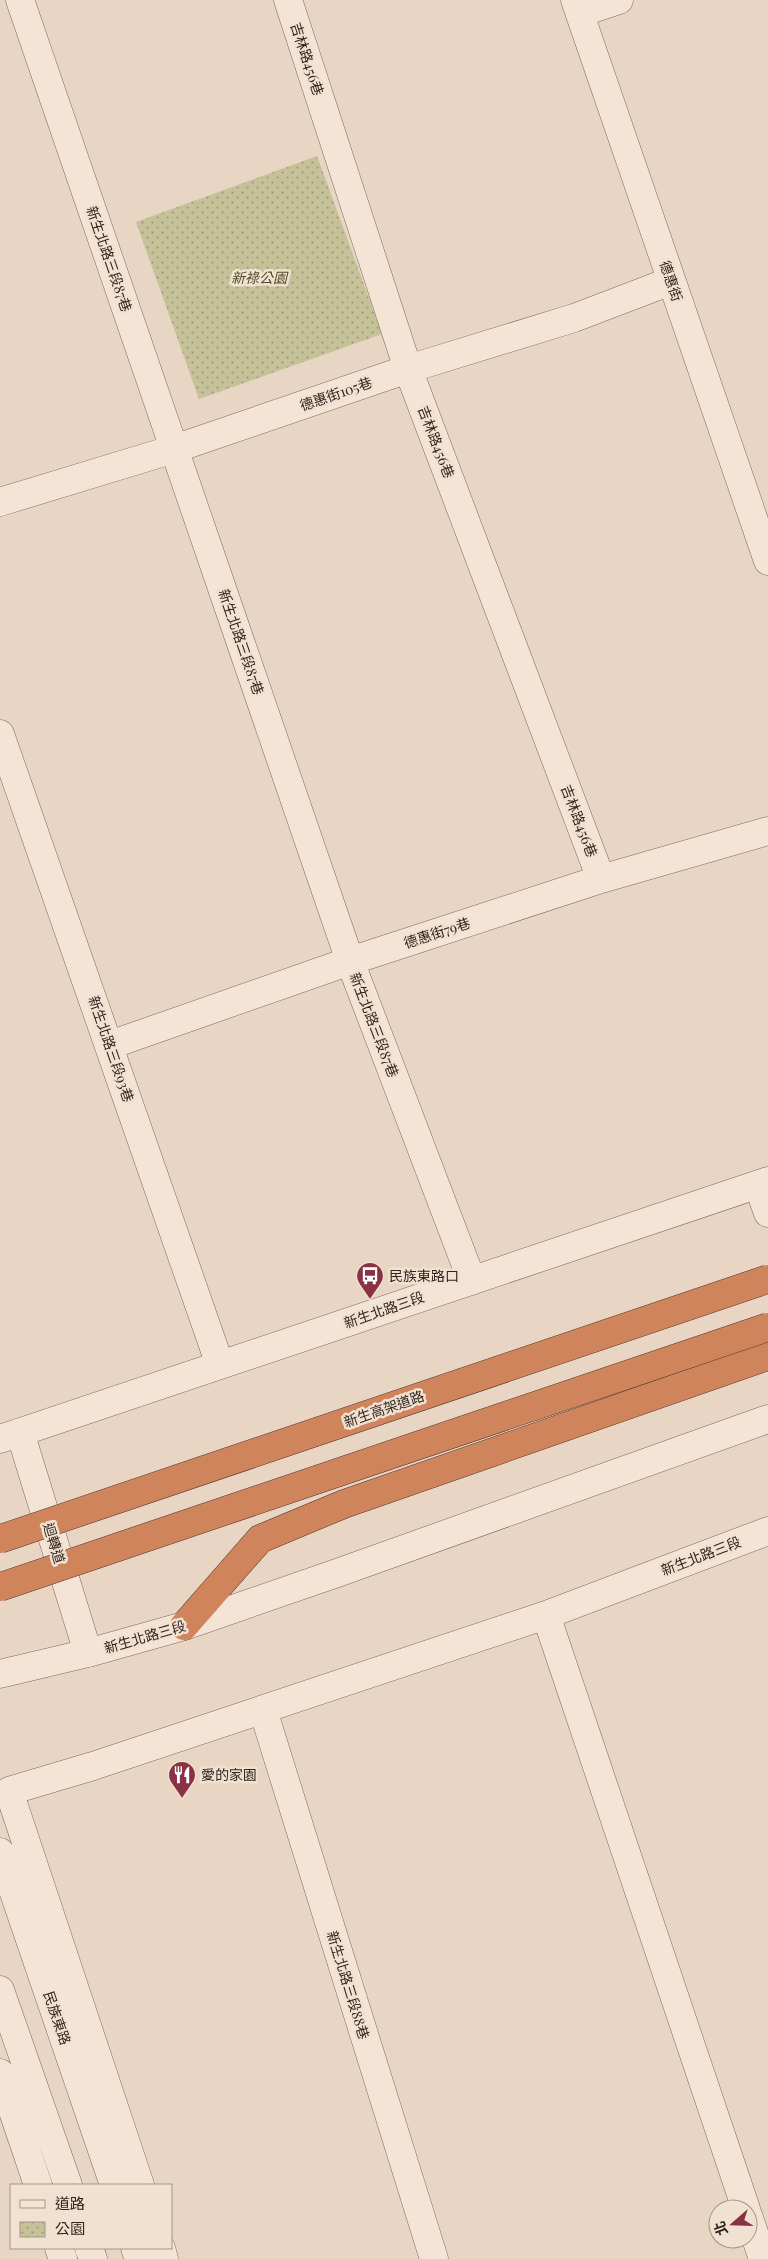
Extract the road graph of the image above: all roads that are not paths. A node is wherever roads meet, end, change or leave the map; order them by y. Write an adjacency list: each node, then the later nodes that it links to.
1 (20, 0): 7 (street, 新生北路三段87巷)
2 (288, 0): 6 (street, 吉林路456巷)
3 (619, 0): 4 (street)
4 (578, 6): 5 (street, 德惠街)
5 (671, 281): 6 (street, 德惠街105巷); 9 (street, 德惠街)
6 (408, 369): 7 (street, 德惠街105巷); 12 (street, 吉林路456巷)
7 (174, 449): 8 (street, 德惠街105巷); 13 (street, 新生北路三段87巷)
8 (0, 502)
9 (768, 561)
10 (0, 734): 14 (street, 新生北路三段93巷)
11 (768, 830): 12 (street, 德惠街79巷)
12 (601, 879): 13 (street, 德惠街79巷)
13 (350, 961): 14 (street, 德惠街79巷); 18 (street, 新生北路三段87巷)
14 (110, 1045): 21 (street, 新生北路三段93巷)
15 (763, 1183): 16 (street); 18 (street, 新生北路三段)
16 (768, 1213)
17 (768, 1279): 25 (highway, 新生高架道路, bridge)
18 (472, 1281): 21 (street, 新生北路三段)
19 (768, 1327): 26 (highway, bridge)
20 (768, 1356): 28 (highway)
21 (220, 1365): 23 (street, 新生北路三段)
22 (768, 1419): 28 (street, 新生北路三段)
23 (10, 1436): 29 (street, 迴轉道)
24 (768, 1531): 27 (street, 新生北路三段)
25 (0, 1539)
26 (0, 1587)
27 (546, 1615): 31 (street, 新生北路三段); 39 (street)
28 (184, 1626): 29 (street, 新生北路三段)
29 (88, 1654): 30 (street, 新生北路三段)
30 (0, 1674)
31 (263, 1710): 38 (street, 新生北路三段); 41 (street, 新生北路三段88巷)
32 (0, 1852): 37 (street, 民族東路)
33 (0, 1990): 36 (street)
34 (0, 2073): 35 (street)
35 (38, 2184)
36 (68, 2184)
37 (114, 2184)
38 (140, 2184)
39 (743, 2199)
40 (758, 2244): 42 (street)
41 (434, 2259)
42 (763, 2259)

